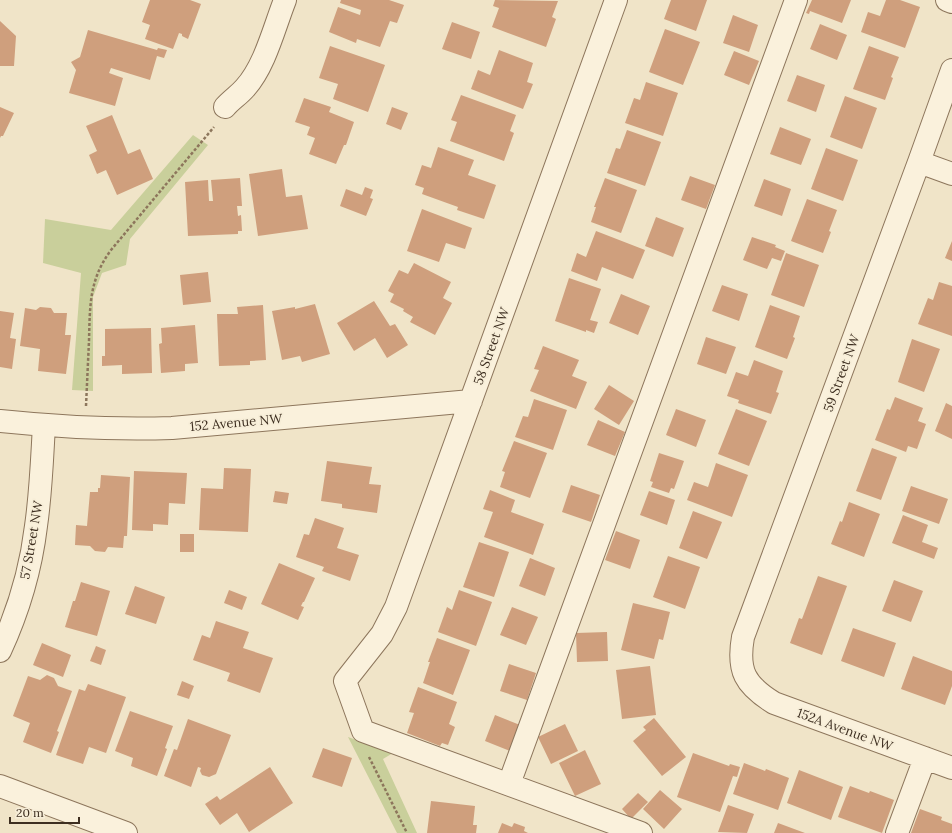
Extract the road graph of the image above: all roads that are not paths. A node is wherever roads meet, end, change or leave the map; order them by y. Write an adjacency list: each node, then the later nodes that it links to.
1 (284, 0): 7 (street)
2 (616, 0): 10 (street, 58 Street NW)
3 (796, 0): 17 (street)
4 (947, 0): 5 (street)
5 (952, 2)
6 (952, 70): 8 (street, 59 Street NW)
7 (225, 107)
8 (919, 162): 9 (street); 14 (street, 59 Street NW)
9 (952, 174)
10 (471, 401): 12 (street, 152 Avenue NW); 17 (street, 58 Street NW)
11 (0, 421): 12 (street, 152 Avenue NW)
12 (44, 425): 13 (street, 57 Street NW)
13 (0, 651)
14 (746, 678): 15 (street, 152A Avenue NW)
15 (925, 758): 16 (street, 152A Avenue NW); 21 (street)
16 (952, 768)
17 (509, 784): 20 (street)
18 (0, 786): 19 (street)
19 (126, 833)
20 (641, 833)
21 (897, 833)

